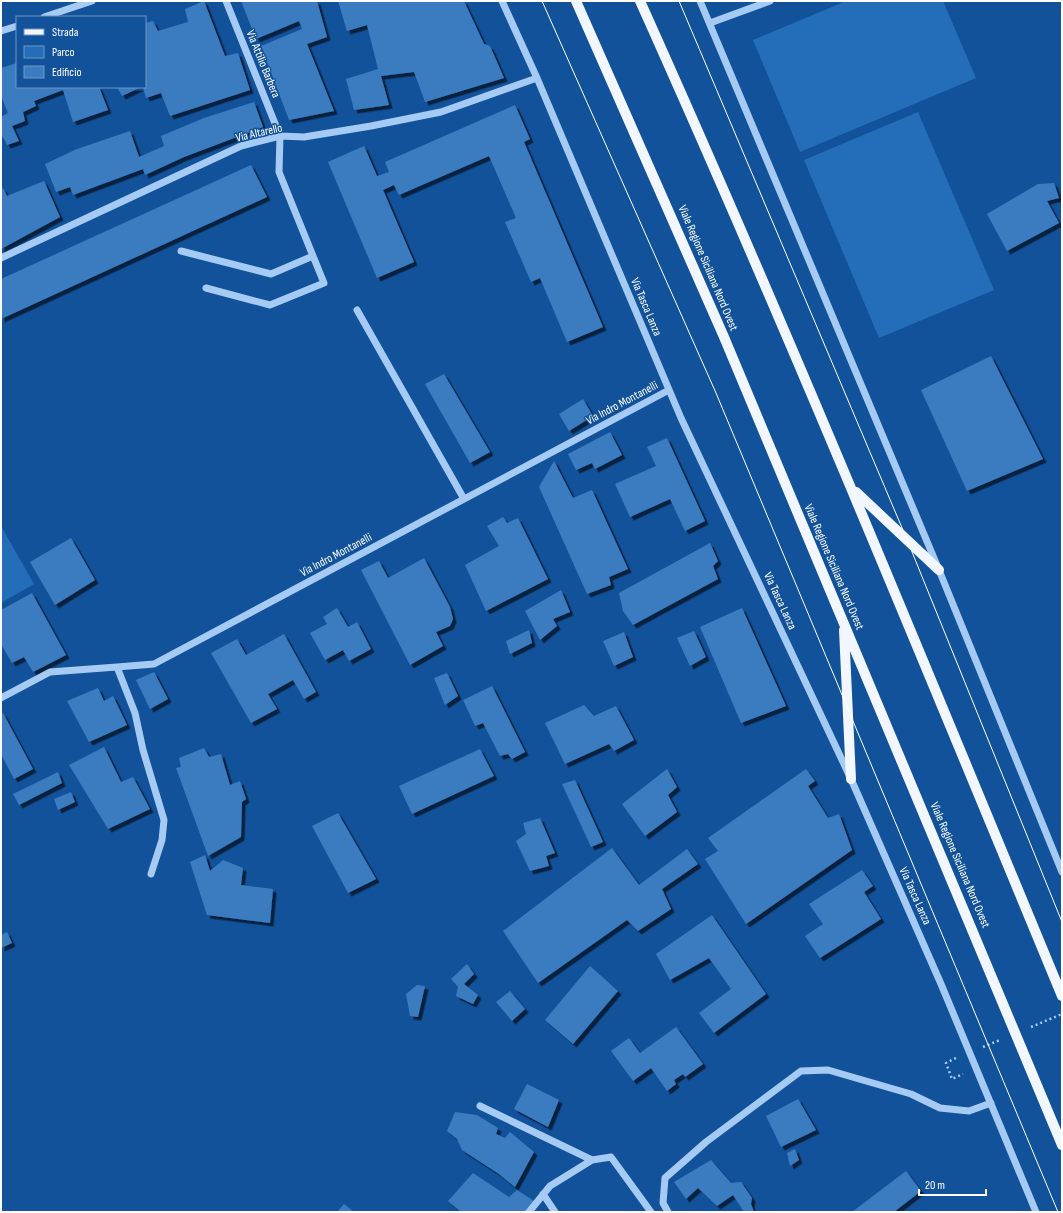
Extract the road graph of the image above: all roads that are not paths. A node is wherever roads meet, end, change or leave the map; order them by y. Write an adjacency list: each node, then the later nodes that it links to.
1 (92, 1): 8 (street)
2 (226, 1): 13 (street, Via Attilio Barbera)
3 (502, 1): 12 (street, Via Tasca Lanza)
4 (576, 1): 23 (main road, Viale Regione Siciliana Nord Ovest)
5 (640, 1): 20 (main road)
6 (700, 1): 9 (street)
7 (770, 1): 9 (street)
8 (47, 16)
9 (710, 23): 22 (street)
10 (16, 26): 11 (street)
11 (1, 31)
12 (537, 78): 13 (street, Via Altarello); 19 (street, Via Tasca Lanza)
13 (280, 136): 15 (street); 16 (street, Via Altarello)
14 (182, 251): 15 (street)
15 (312, 256): 17 (street)
16 (1, 258)
17 (206, 288)
18 (357, 310): 21 (street)
19 (669, 390): 21 (street, Via Indro Montanelli); 26 (street, Via Tasca Lanza)
20 (852, 489): 22 (main road); 29 (main road)
21 (464, 499): 24 (street, Via Indro Montanelli)
22 (939, 570): 27 (street)
23 (844, 622): 26 (main road); 32 (main road, Viale Regione Siciliana Nord Ovest)
24 (117, 667): 25 (street, Via Indro Montanelli); 28 (street)
25 (1, 698)
26 (850, 778): 30 (street, Via Tasca Lanza)
27 (1062, 872)
28 (151, 874)
29 (1062, 996)
30 (991, 1103): 38 (street); 39 (street, Via Tasca Lanza)
31 (480, 1106): 33 (street)
32 (1062, 1145)
33 (592, 1160): 34 (street); 37 (street)
34 (543, 1194): 35 (street); 36 (street)
35 (529, 1212)
36 (555, 1212)
37 (651, 1212)
38 (668, 1212)
39 (1036, 1212)

